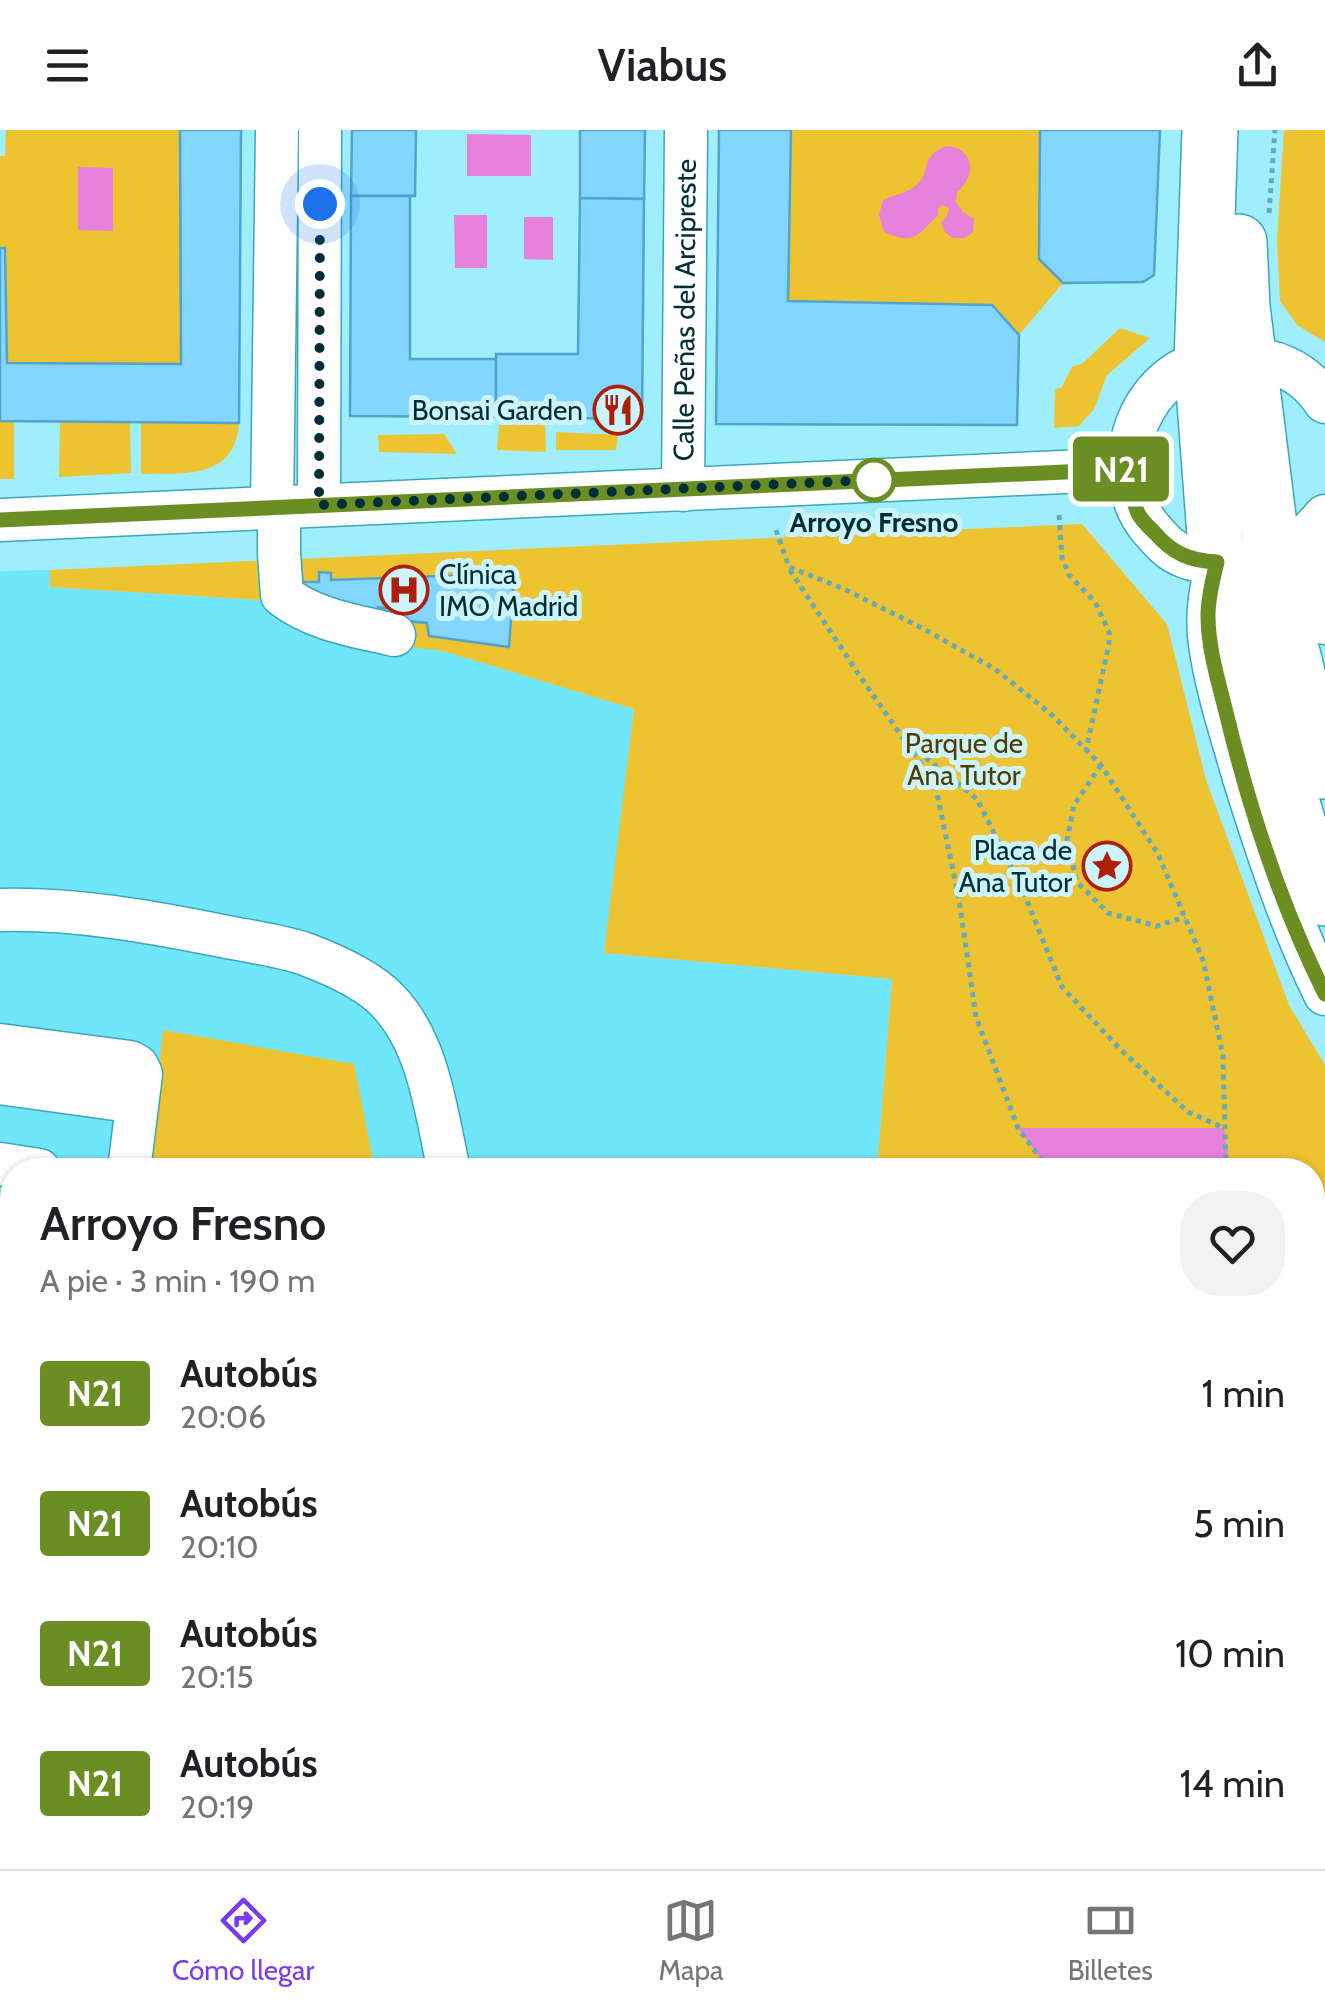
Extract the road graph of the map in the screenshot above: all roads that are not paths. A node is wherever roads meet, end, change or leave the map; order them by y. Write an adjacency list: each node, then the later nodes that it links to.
1 (277, 130): 10 (street)
2 (320, 130): 10 (street)
3 (686, 130): 9 (street, Calle Peñas del Arcipreste)
4 (1210, 130): 6 (main road)
5 (1243, 130): 6 (main road)
6 (1226, 360): 7 (street); 8 (street); 14 (main road); 15 (main road)
7 (1325, 402)
8 (1130, 469): 9 (street); 15 (street)
9 (683, 490): 10 (street)
10 (290, 507): 12 (street); 17 (street)
11 (1325, 516): 14 (street)
12 (0, 520)
13 (1325, 536): 16 (street)
14 (1273, 557): 15 (street); 18 (main road)
15 (1217, 562): 19 (main road); 21 (street)
16 (1325, 623)
17 (394, 635)
18 (1325, 771)
19 (1325, 898)
20 (0, 910): 26 (street)
21 (1325, 994)
22 (0, 1045): 24 (street)
23 (0, 1083): 24 (street)
24 (138, 1102): 25 (street)
25 (130, 1158)
26 (446, 1158)

